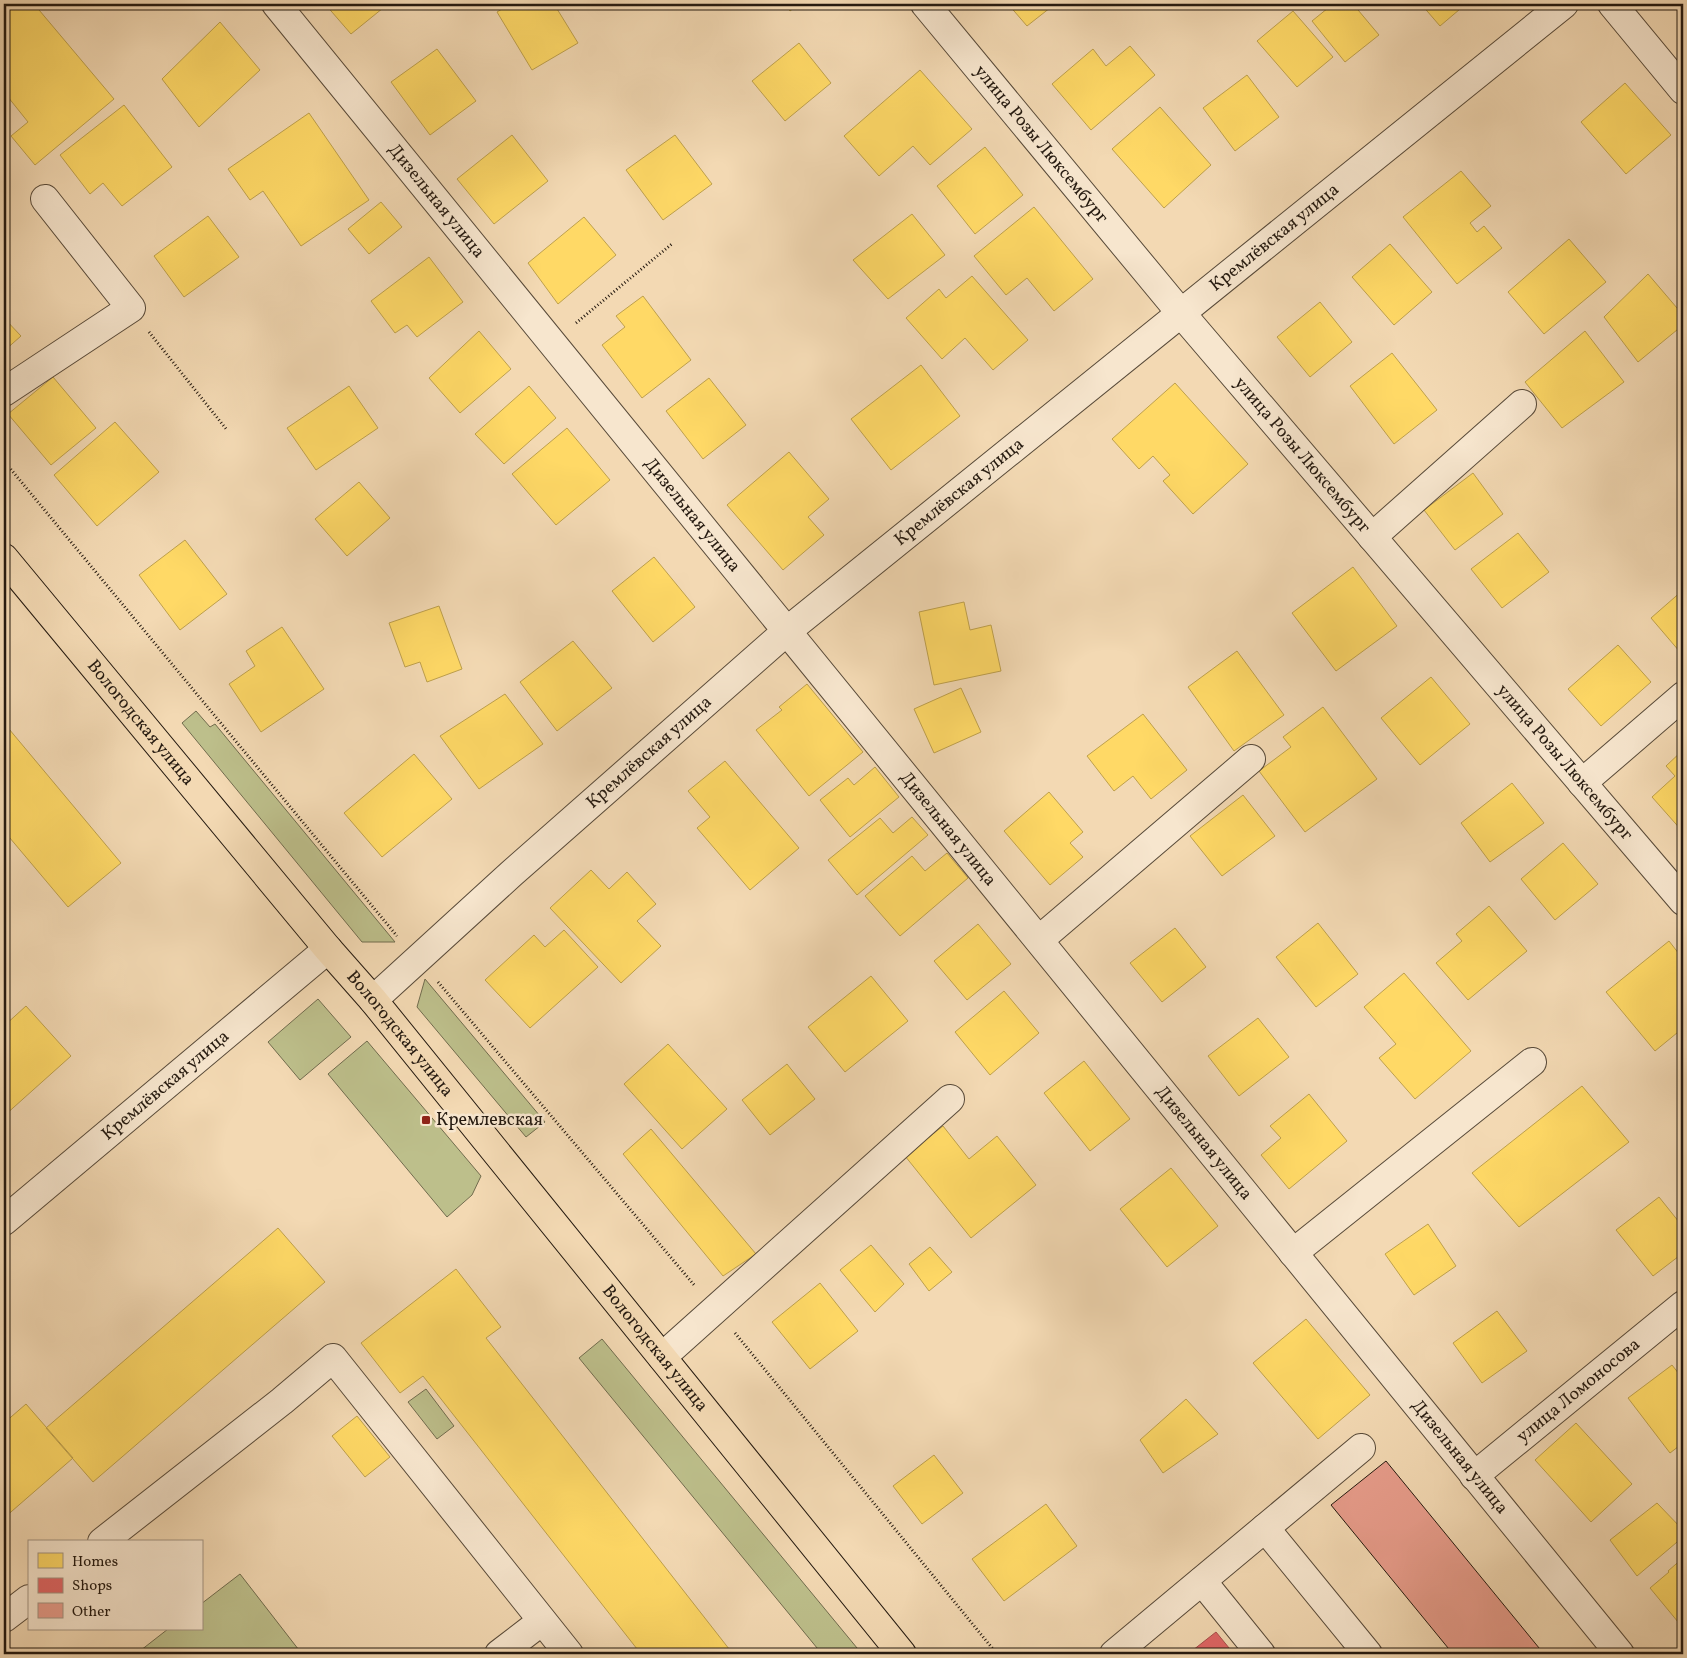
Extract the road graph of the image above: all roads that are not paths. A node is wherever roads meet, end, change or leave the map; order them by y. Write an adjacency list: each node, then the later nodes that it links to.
1 (276, 4): 12 (street, Дизельная улица)
2 (925, 4): 7 (street, улица Розы Люксембург)
3 (1564, 4): 7 (street, Кремлёвская улица)
4 (1612, 4): 5 (street)
5 (1683, 90)
6 (44, 199): 8 (street)
7 (1180, 312): 10 (street, улица Розы Люксембург); 12 (street, Кремлёвская улица)
8 (4, 392)
9 (1522, 404): 10 (street)
10 (1372, 536): 15 (street, улица Розы Люксембург)
11 (4, 558): 18 (main road, Вологодская улица)
12 (787, 631): 17 (street, Дизельная улица); 19 (street, Кремлёвская улица)
13 (1683, 696): 15 (street)
14 (1251, 759): 17 (street)
15 (1582, 783): 16 (street, улица Розы Люксембург)
16 (1683, 901)
17 (1038, 940): 23 (street, Дизельная улица)
18 (328, 949): 19 (main road, Вологодская улица); 22 (street, Кремлёвская улица)
19 (373, 1000): 25 (main road, Вологодская улица)
20 (1532, 1062): 23 (street)
21 (950, 1100): 25 (street)
22 (4, 1221)
23 (1293, 1253): 27 (street, Дизельная улица)
24 (1683, 1305): 27 (street, улица Ломоносова)
25 (662, 1357): 36 (main road, Вологодская улица)
26 (1361, 1448): 28 (street)
27 (1474, 1476): 40 (street, Дизельная улица)
28 (1265, 1528): 30 (street); 39 (street)
29 (105, 1540): 33 (street)
30 (1202, 1581): 37 (street); 38 (street)
31 (28, 1600): 32 (street)
32 (4, 1618)
33 (542, 1621): 34 (street); 35 (street)
34 (499, 1654)
35 (569, 1654)
36 (902, 1654)
37 (1114, 1654)
38 (1261, 1654)
39 (1368, 1654)
40 (1620, 1654)

